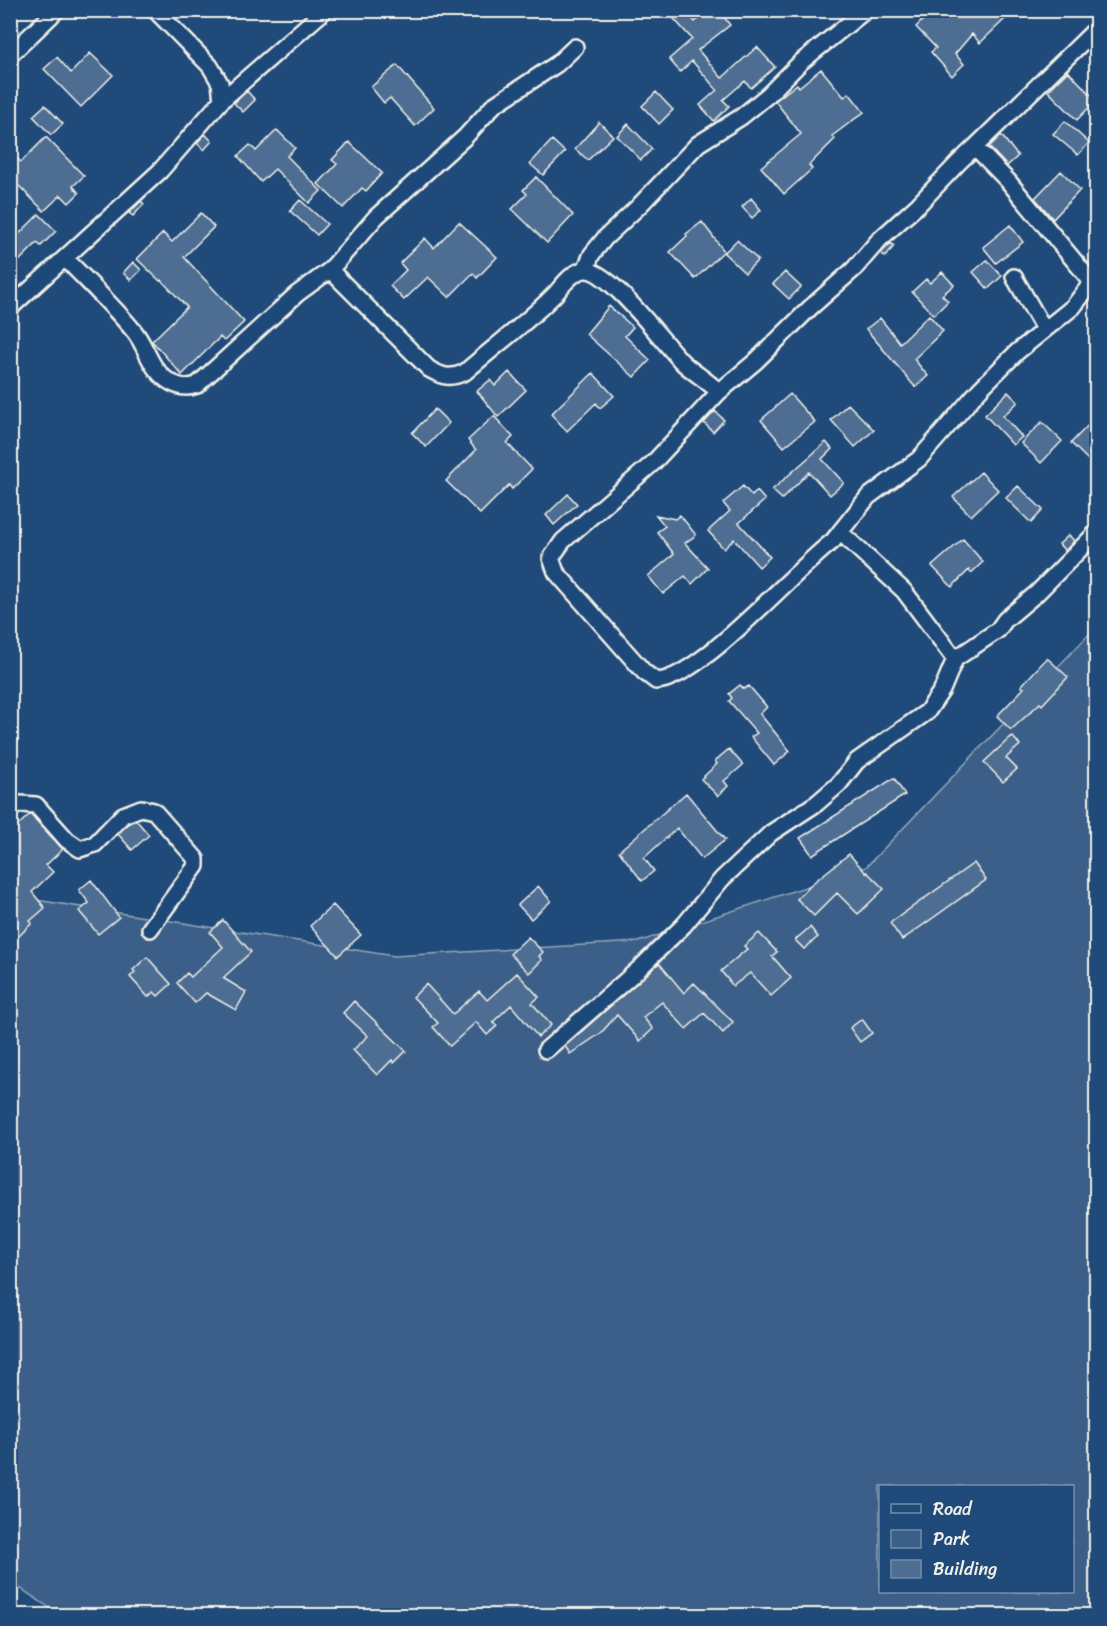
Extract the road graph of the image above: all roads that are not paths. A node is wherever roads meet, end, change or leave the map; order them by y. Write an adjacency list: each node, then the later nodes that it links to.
1 (57, 10): 7 (street)
2 (155, 10): 8 (street)
3 (325, 10): 8 (street)
4 (866, 10): 12 (street)
5 (1096, 29): 9 (street)
6 (575, 47): 11 (street)
7 (10, 55)
8 (222, 100): 10 (street)
9 (975, 147): 14 (street); 17 (street)
10 (65, 258): 11 (street); 15 (street)
11 (330, 270): 12 (street)
12 (585, 270): 17 (street)
13 (1014, 278): 16 (street)
14 (1094, 279): 16 (street)
15 (10, 308)
16 (1044, 329): 18 (street)
17 (719, 392): 18 (street)
18 (840, 532): 20 (street)
19 (1096, 532): 20 (street)
20 (955, 658): 23 (street)
21 (10, 809): 22 (street)
22 (150, 929)
23 (546, 1050)

